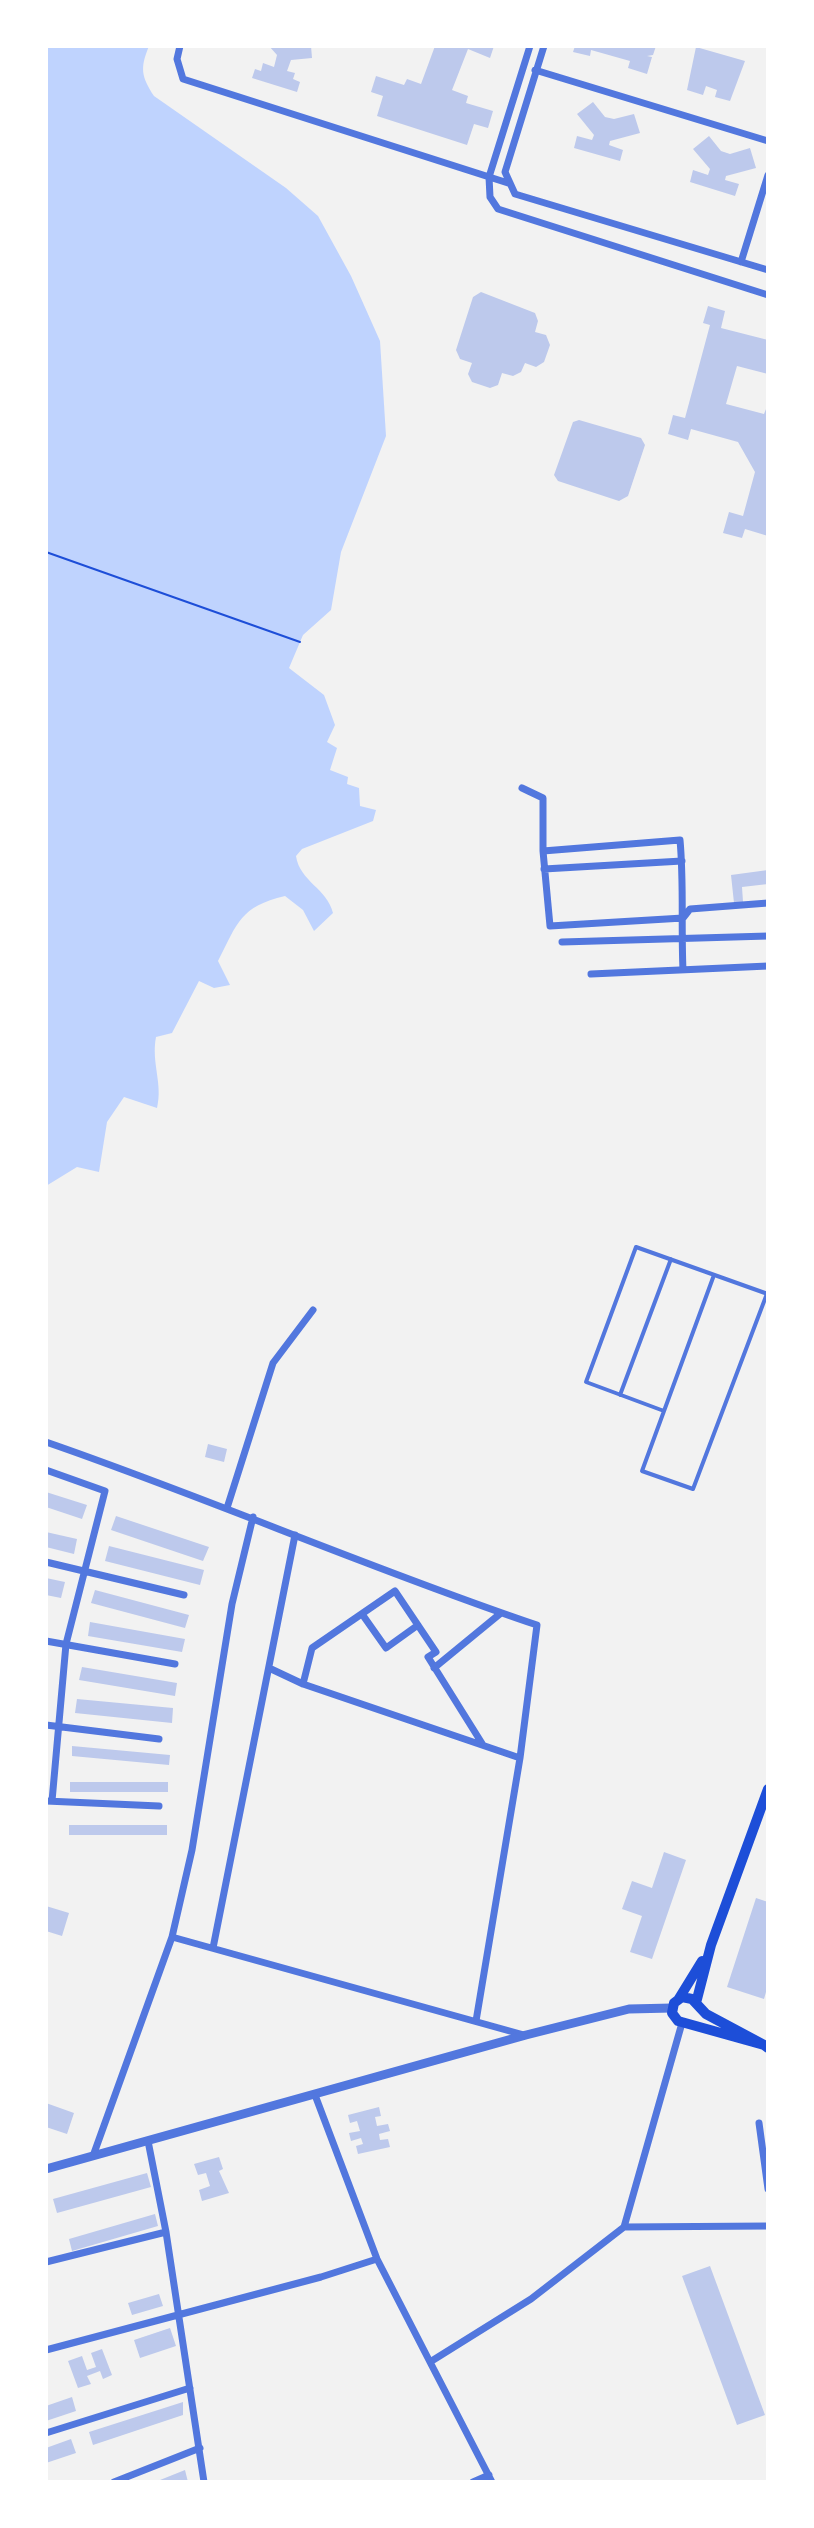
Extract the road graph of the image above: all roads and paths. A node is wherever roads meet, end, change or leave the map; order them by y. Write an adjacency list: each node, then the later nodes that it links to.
1 (180, 46): 7 (street)
2 (530, 46): 7 (street)
3 (544, 46): 4 (street)
4 (535, 70): 5 (street); 8 (street)
5 (768, 141)
6 (768, 175): 9 (street)
7 (489, 177): 8 (street); 11 (street)
8 (508, 183): 9 (street)
9 (741, 262): 10 (street)
10 (768, 268)
11 (768, 295)
12 (46, 552): 13 (path)
13 (300, 642)
14 (522, 788): 15 (street)
15 (543, 851): 16 (street); 17 (street)
16 (682, 861): 17 (street); 19 (street)
17 (544, 869): 19 (street)
18 (768, 905): 19 (street)
19 (683, 918): 21 (street)
20 (768, 936): 21 (street)
21 (682, 941): 22 (street); 24 (street)
22 (562, 942)
23 (768, 966): 24 (street)
24 (683, 970): 25 (street)
25 (591, 974)
26 (671, 1259): 27 (lane); 30 (lane); 30 (lane)
27 (714, 1275): 28 (lane); 31 (lane)
28 (767, 1292): 31 (lane)
29 (313, 1310): 34 (street)
30 (620, 1395): 31 (lane)
31 (664, 1411)
32 (46, 1442): 34 (street)
33 (46, 1470): 38 (street)
34 (227, 1508): 35 (street)
35 (253, 1517): 36 (street); 57 (street)
36 (295, 1535): 40 (street); 46 (street)
37 (46, 1562): 38 (street)
38 (86, 1571): 39 (street); 44 (street)
39 (184, 1595)
40 (501, 1613): 47 (street); 53 (street)
41 (362, 1614): 42 (street); 42 (street); 48 (street)
42 (418, 1625): 47 (street)
43 (46, 1641): 44 (street)
44 (66, 1644): 45 (street); 50 (street)
45 (175, 1664)
46 (269, 1668): 48 (street); 59 (street)
47 (434, 1668): 52 (street)
48 (303, 1684): 52 (street)
49 (46, 1725): 50 (street)
50 (57, 1727): 51 (street); 55 (street)
51 (159, 1739)
52 (483, 1745): 53 (street)
53 (520, 1758): 62 (street)
54 (768, 1789): 58 (main road)
55 (49, 1801): 56 (street)
56 (159, 1806)
57 (172, 1937): 59 (street); 69 (street)
58 (711, 1945): 60 (main road); 61 (main road)
59 (213, 1948): 62 (street)
60 (675, 2004): 61 (main road); 63 (main road); 64 (street)
61 (697, 2005): 63 (main road); 65 (main road)
62 (476, 2021): 64 (street)
63 (685, 2023): 65 (main road); 73 (street)
64 (526, 2035): 66 (street)
65 (766, 2046)
66 (315, 2095): 68 (street); 75 (street)
67 (759, 2123): 71 (street)
68 (148, 2141): 69 (street); 74 (street)
69 (93, 2156): 70 (street)
70 (46, 2169)
71 (768, 2189)
72 (768, 2226): 73 (street)
73 (624, 2227): 79 (street)
74 (166, 2232): 76 (street); 77 (street)
75 (377, 2259): 77 (street); 79 (street)
76 (46, 2262)
77 (177, 2315): 78 (street); 80 (street)
78 (46, 2350)
79 (430, 2362): 83 (street)
80 (190, 2388): 81 (street); 82 (street)
81 (46, 2433)
82 (200, 2448): 84 (street); 85 (street)
83 (490, 2479): 86 (street)
84 (114, 2482)
85 (204, 2482)
86 (473, 2482)

